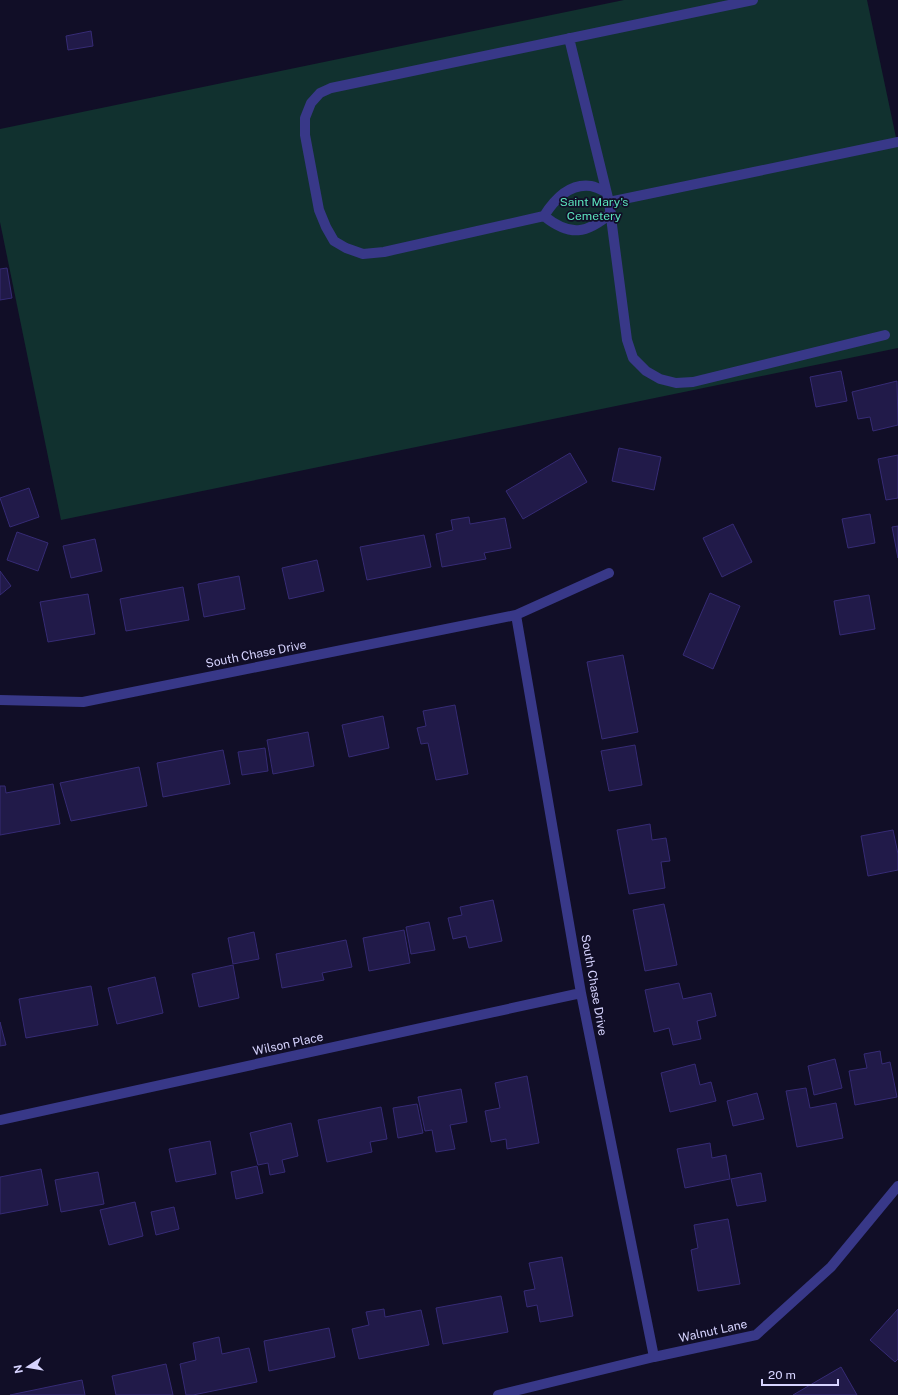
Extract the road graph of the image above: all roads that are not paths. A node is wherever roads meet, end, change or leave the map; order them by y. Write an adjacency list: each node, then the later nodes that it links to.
1 (753, 0): 2 (street)
2 (569, 38): 4 (street); 7 (street)
3 (898, 142): 5 (street)
4 (606, 192): 5 (street); 7 (street)
5 (609, 202): 6 (street)
6 (611, 213): 7 (street); 8 (street)
7 (544, 216)
8 (885, 335)
9 (609, 573): 10 (street, South Chase Drive)
10 (516, 616): 11 (street, South Chase Drive); 12 (street, South Chase Drive)
11 (0, 700)
12 (582, 993): 13 (street, Wilson Place); 15 (street, South Chase Drive)
13 (0, 1120)
14 (898, 1186): 15 (street, Walnut Lane)
15 (654, 1357): 16 (street, Walnut Lane)
16 (498, 1395)

